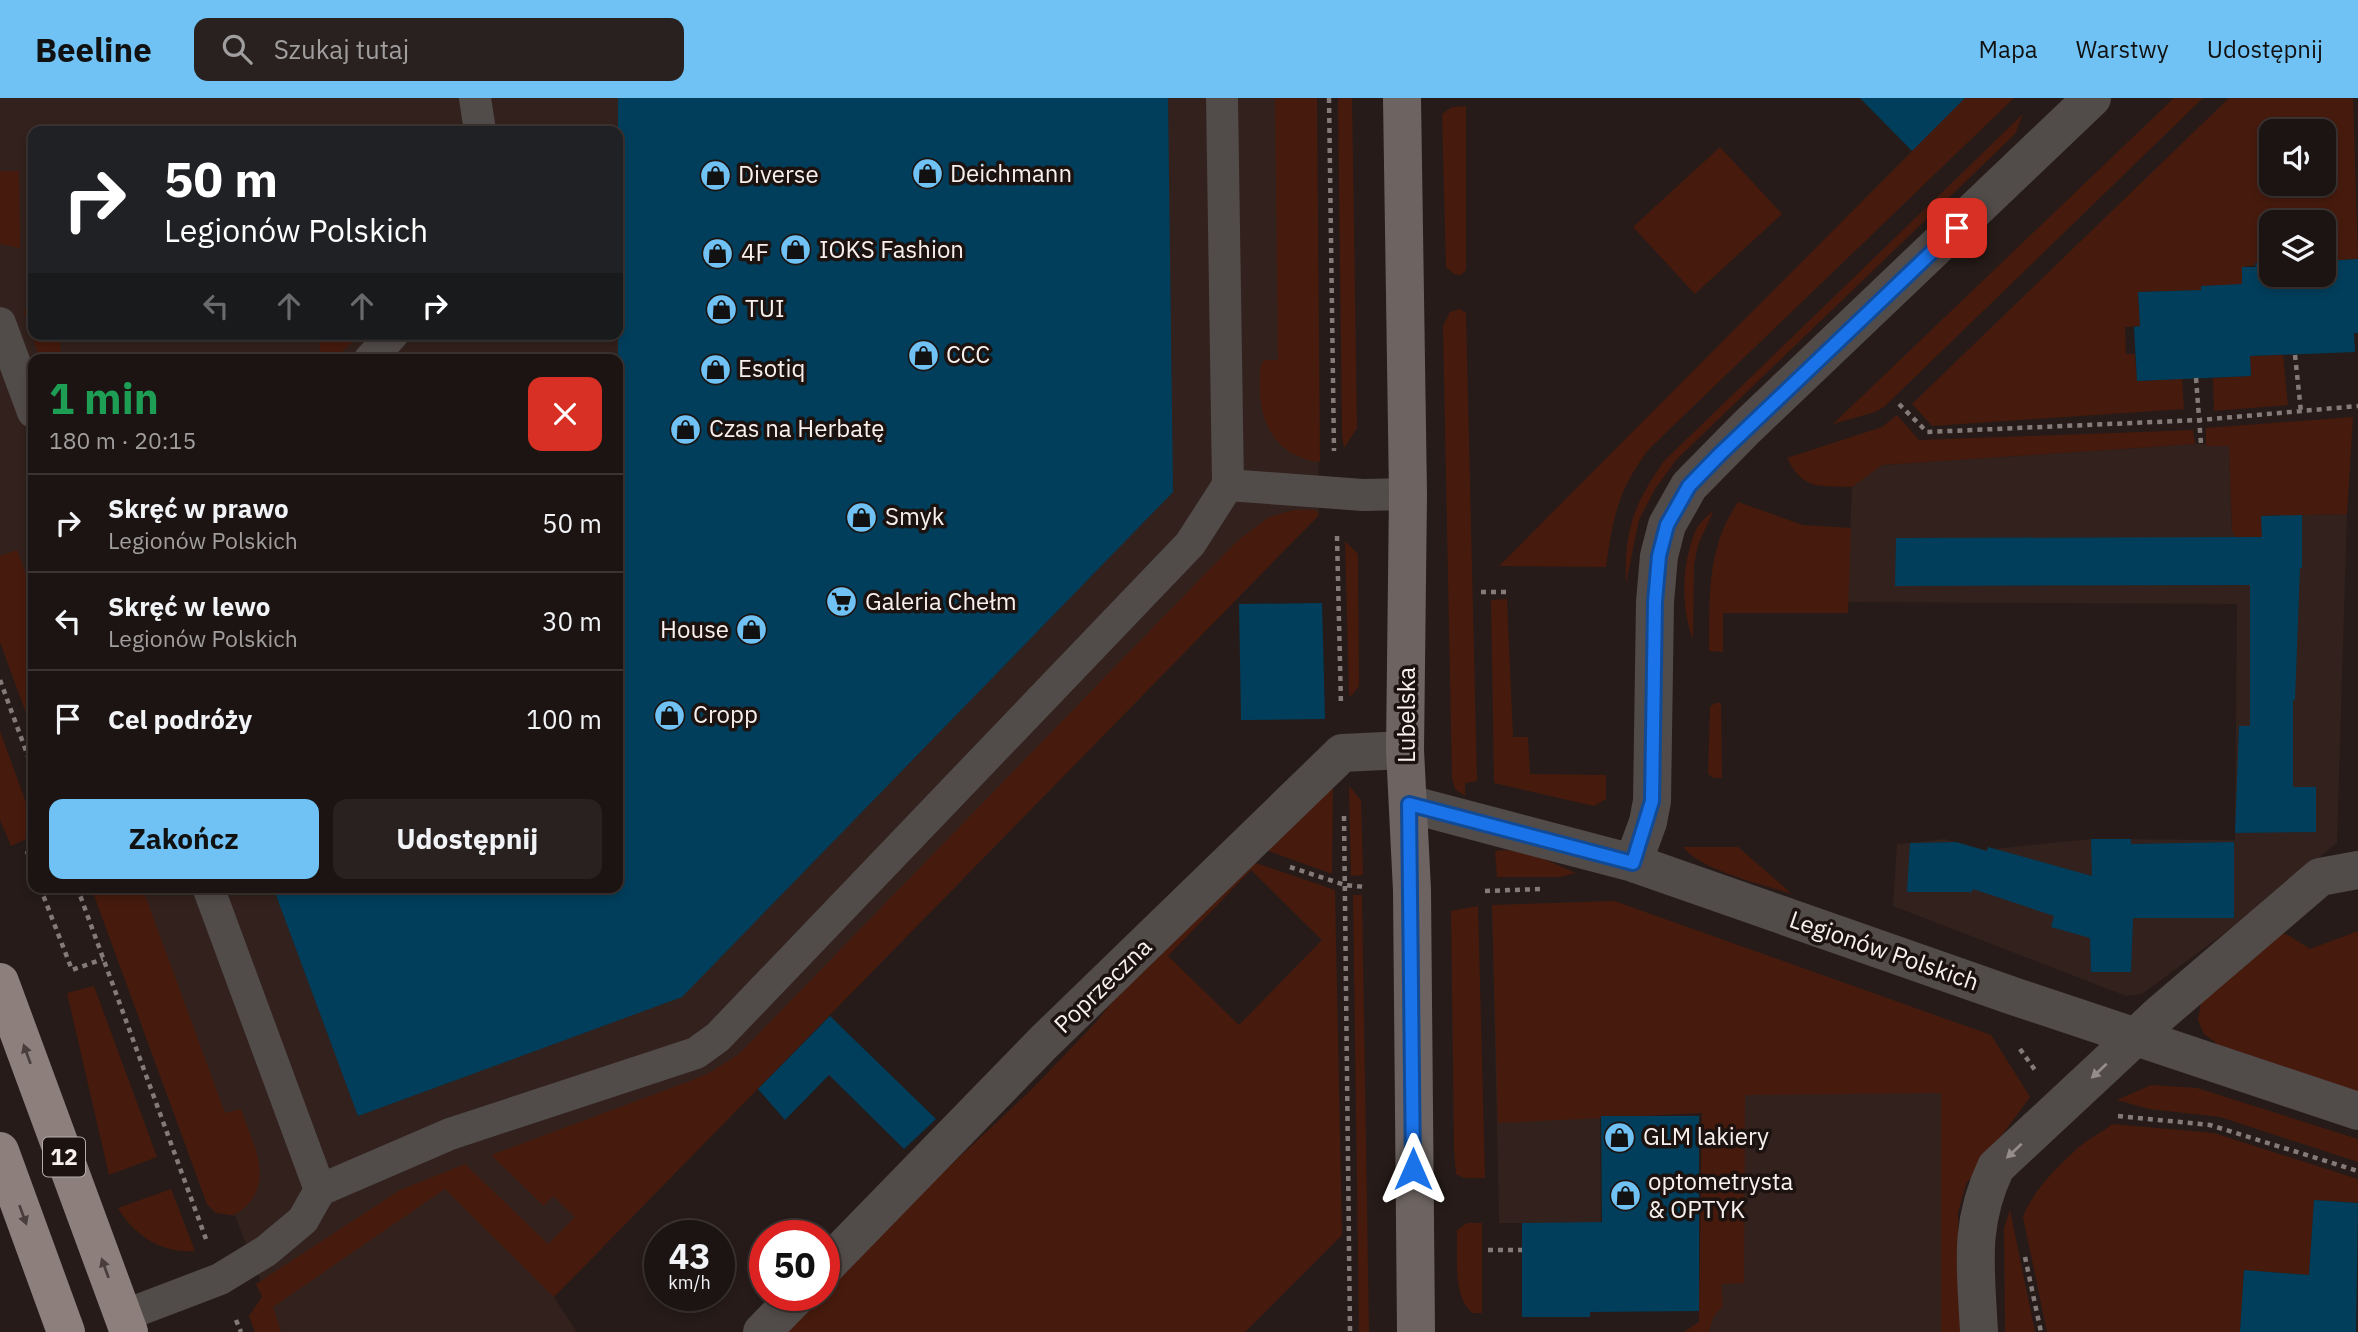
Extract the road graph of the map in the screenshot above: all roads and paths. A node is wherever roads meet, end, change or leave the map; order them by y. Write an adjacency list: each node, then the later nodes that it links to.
1 (475, 98): 6 (lane)
2 (1222, 98): 19 (lane)
3 (1329, 98): 18 (path)
4 (1402, 98): 20 (main road, Lubelska)
5 (2092, 98): 32 (street)
6 (479, 126)
7 (0, 323): 12 (lane)
8 (387, 340): 9 (lane)
9 (375, 354)
10 (2295, 355): 15 (path)
11 (2196, 378): 16 (path)
12 (28, 395)
13 (1899, 404): 16 (path)
14 (2358, 406): 15 (path)
15 (2301, 412): 16 (path)
16 (2200, 420): 17 (path)
17 (2201, 444)
18 (1334, 461)
19 (1228, 485): 20 (lane); 46 (lane)
20 (1408, 494): 26 (main road, Lubelska)
21 (1337, 533): 25 (path)
22 (1481, 592): 23 (path)
23 (1507, 592)
24 (0, 680): 27 (path)
25 (1342, 717)
26 (1405, 750): 28 (main road, Lubelska); 49 (street, Poprzeczna)
27 (28, 756)
28 (1409, 804): 32 (street, Legionów Polskich); 58 (main road, Lubelska)
29 (1343, 808): 34 (path)
30 (27, 851): 31 (path)
31 (28, 854)
32 (1633, 863): 41 (street, Legionów Polskich)
33 (2358, 870): 41 (street)
34 (1345, 885): 35 (path); 57 (path)
35 (1374, 888)
36 (42, 893): 39 (path)
37 (79, 893): 39 (path)
38 (210, 893): 46 (lane)
39 (103, 959): 51 (path)
40 (0, 982): 53 (highway, 12, one-way to 40)
41 (2135, 1038): 42 (street, Legionów Polskich); 59 (street, one-way to 59)
42 (2358, 1111)
43 (2106, 1121): 45 (path)
44 (0, 1151): 54 (highway, 12, one-way to 54)
45 (2358, 1171)
46 (320, 1190): 51 (lane)
47 (1489, 1250): 48 (path)
48 (1522, 1250)
49 (840, 1252)
50 (2025, 1254): 60 (path)
51 (220, 1279): 53 (lane); 55 (path)
52 (782, 1311): 56 (street)
53 (126, 1324)
54 (66, 1332)
55 (240, 1332)
56 (762, 1332)
57 (1349, 1332)
58 (1416, 1332)
59 (1979, 1332)
60 (2041, 1332)

